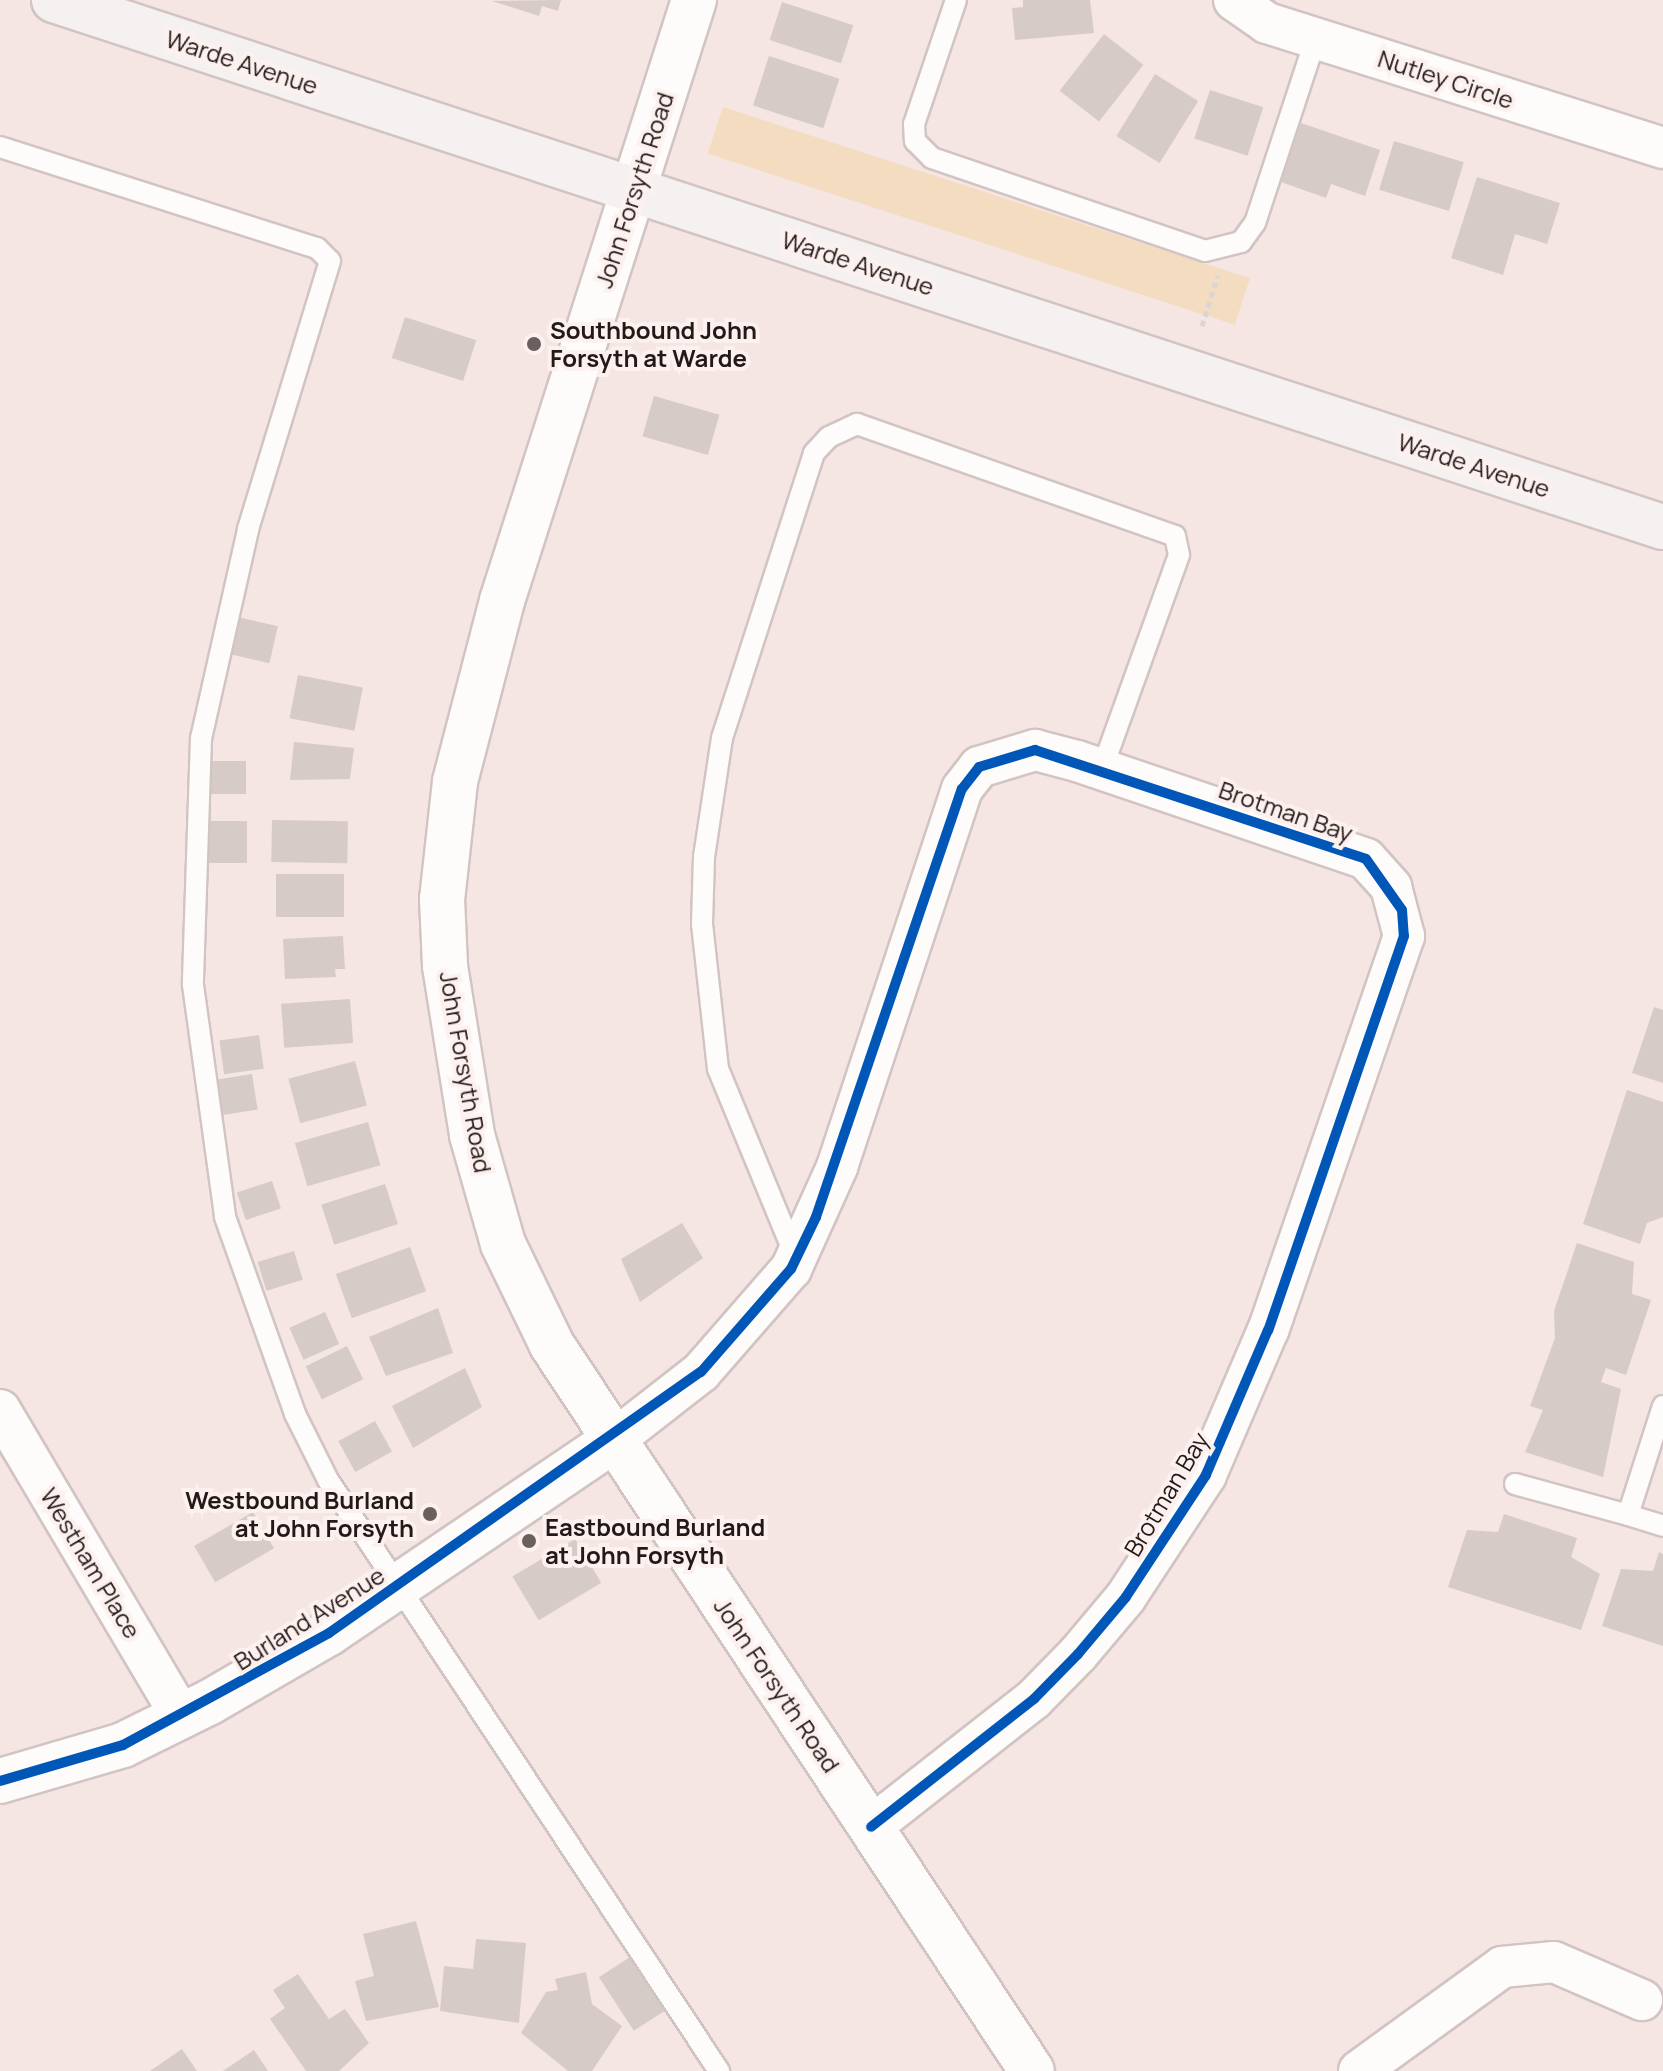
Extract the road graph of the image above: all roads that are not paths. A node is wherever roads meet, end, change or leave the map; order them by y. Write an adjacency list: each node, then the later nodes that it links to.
1 (54, 0): 8 (main road, Warde Avenue)
2 (694, 0): 8 (street, John Forsyth Road)
3 (956, 0): 5 (lane)
4 (1234, 0): 5 (street, Nutley Circle)
5 (1316, 38): 7 (street, Nutley Circle)
6 (0, 147): 18 (lane)
7 (1663, 148)
8 (633, 191): 9 (main road, Warde Avenue); 14 (street, John Forsyth Road)
9 (1663, 527)
10 (1102, 769): 11 (street, Brotman Bay); 11 (lane); 21 (street, Brotman Bay)
11 (796, 1258): 14 (street, Brotman Bay)
12 (1663, 1406): 16 (lane)
13 (0, 1410): 19 (street, Westham Place)
14 (614, 1440): 18 (street, Burland Avenue); 21 (street, John Forsyth Road)
15 (1515, 1484): 16 (lane)
16 (1628, 1515): 17 (lane)
17 (1663, 1526)
18 (399, 1586): 19 (street, Burland Avenue); 23 (lane)
19 (181, 1716): 20 (street, Burland Avenue)
20 (0, 1781)
21 (871, 1827): 24 (street, John Forsyth Road)
22 (1642, 2000): 25 (street)
23 (719, 2071)
24 (1032, 2071)
25 (1359, 2071)

